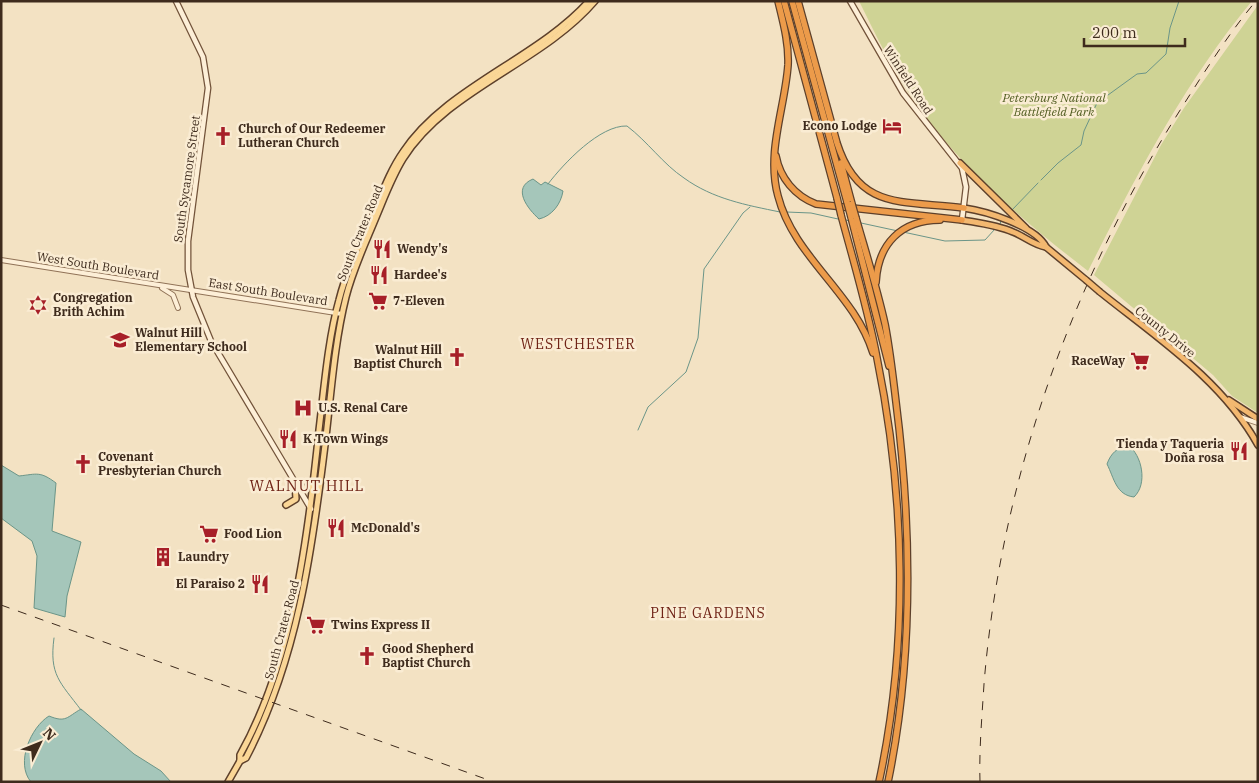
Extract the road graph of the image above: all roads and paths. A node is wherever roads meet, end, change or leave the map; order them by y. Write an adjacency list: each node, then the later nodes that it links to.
1 (176, 1): 22 (main road, South Sycamore Street)
2 (589, 1): 24 (main road, South Crater Road)
3 (595, 1): 25 (main road, South Crater Road)
4 (778, 1): 10 (highway)
5 (784, 1): 26 (highway, bridge)
6 (792, 1): 12 (highway)
7 (798, 1): 9 (highway)
8 (850, 1): 11 (main road, Winfield Road)
9 (838, 146): 12 (highway); 13 (highway)
10 (775, 147): 15 (highway); 26 (highway)
11 (960, 163): 13 (main road); 17 (highway)
12 (850, 203): 14 (highway, bridge)
13 (964, 208): 16 (main road); 17 (highway, County Drive)
14 (854, 218): 21 (highway); 28 (highway)
15 (955, 219): 16 (highway); 21 (highway)
16 (962, 220): 18 (highway, County Drive)
17 (1030, 232): 18 (highway, County Drive)
18 (1046, 247): 27 (highway, County Drive, bridge)
19 (1, 260): 20 (street, West South Boulevard)
20 (158, 286): 22 (street, West South Boulevard); 23 (street)
21 (876, 289): 28 (highway)
22 (191, 290): 24 (street, East South Boulevard); 35 (main road, South Sycamore Street)
23 (178, 308)
24 (336, 313): 25 (street, East South Boulevard); 34 (main road, South Crater Road)
25 (342, 314): 38 (main road, South Crater Road)
26 (881, 382): 41 (highway)
27 (1223, 396): 29 (highway, County Drive); 30 (highway)
28 (896, 402): 42 (highway)
29 (1240, 417): 31 (street); 33 (highway, County Drive)
30 (1258, 419)
31 (1258, 423)
32 (1257, 431): 33 (highway)
33 (1256, 442)
34 (312, 482): 35 (main road); 37 (main road, South Crater Road)
35 (295, 483): 36 (main road); 37 (main road, South Sycamore Street)
36 (286, 505)
37 (309, 509): 38 (main road); 39 (main road, South Crater Road)
38 (316, 510): 39 (main road, South Crater Road)
39 (240, 761): 40 (main road, South Crater Road)
40 (228, 782)
41 (879, 782)
42 (888, 782)

